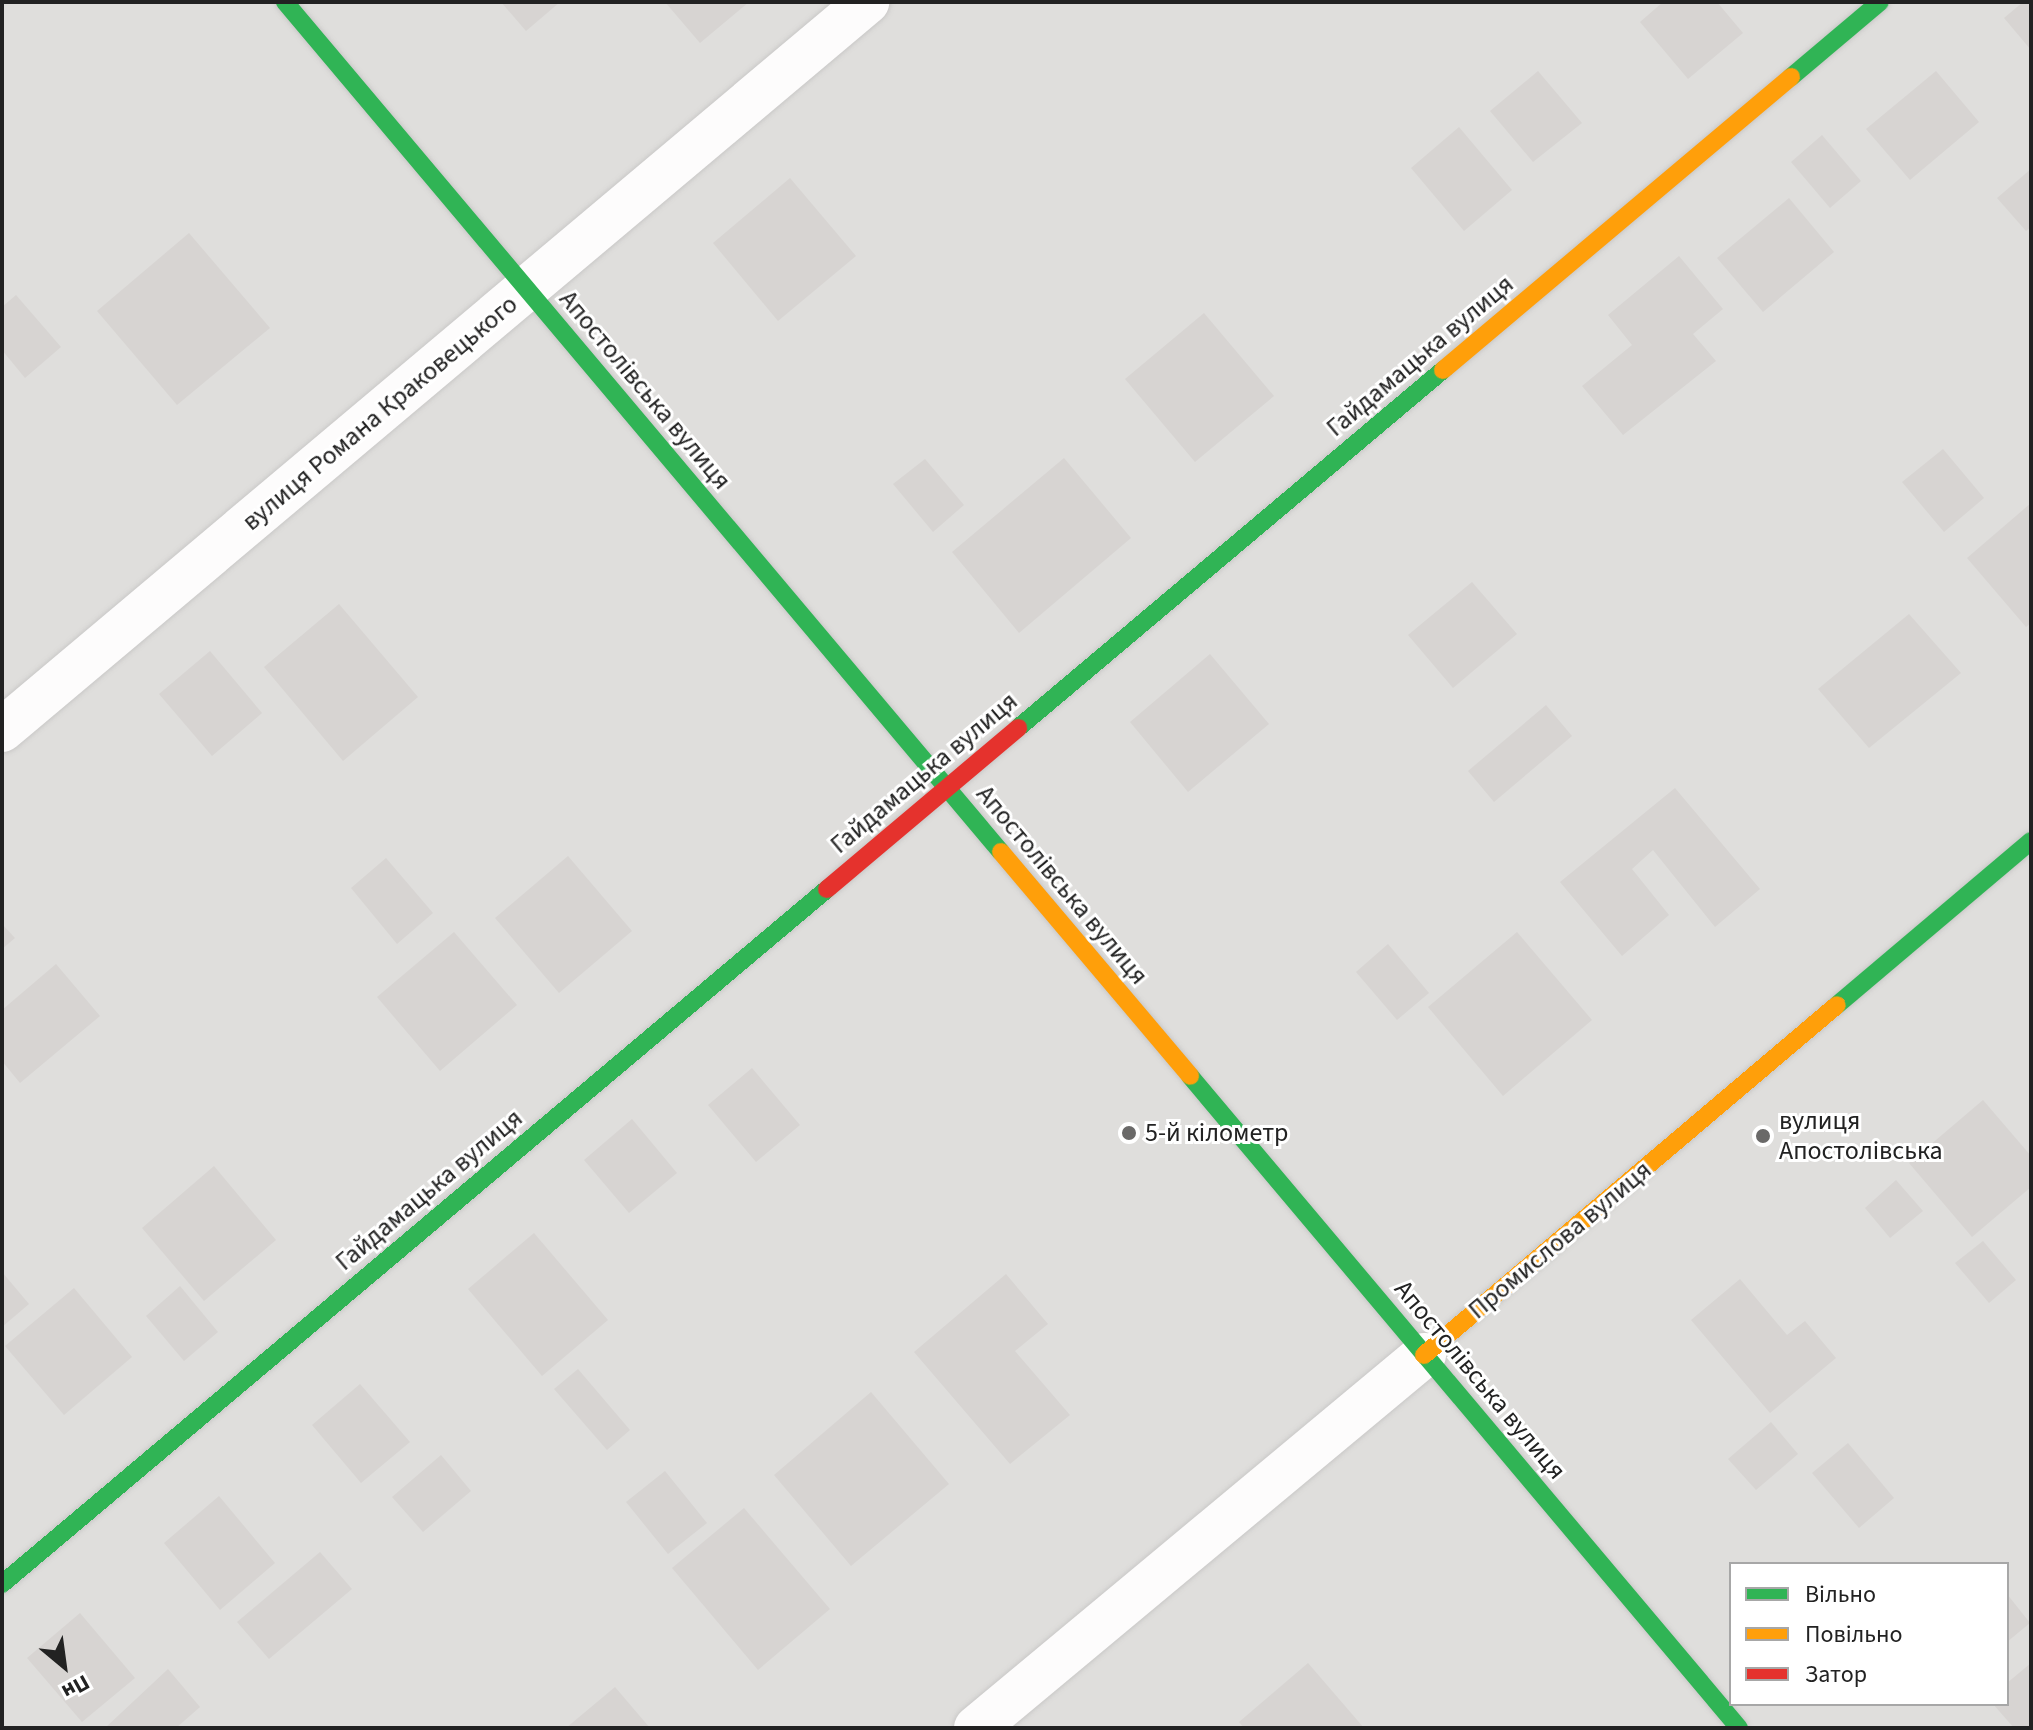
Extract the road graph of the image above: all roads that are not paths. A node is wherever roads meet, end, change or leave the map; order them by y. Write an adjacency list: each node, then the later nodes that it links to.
1 (285, 2): 4 (street, Апостолівська вулиця)
2 (867, 2): 4 (street, вулиця Романа Краковецького)
3 (1880, 2): 6 (street, Гайдамацька вулиця)
4 (526, 289): 5 (street, вулиця Романа Краковецького); 6 (street, Апостолівська вулиця)
5 (2, 730)
6 (947, 788): 8 (street, Апостолівська вулиця); 9 (street, Гайдамацька вулиця)
7 (2031, 841): 8 (street, Промислова вулиця)
8 (1424, 1355): 10 (street, Промислова вулиця); 11 (street, Апостолівська вулиця)
9 (2, 1584)
10 (976, 1728)
11 (1739, 1728)

